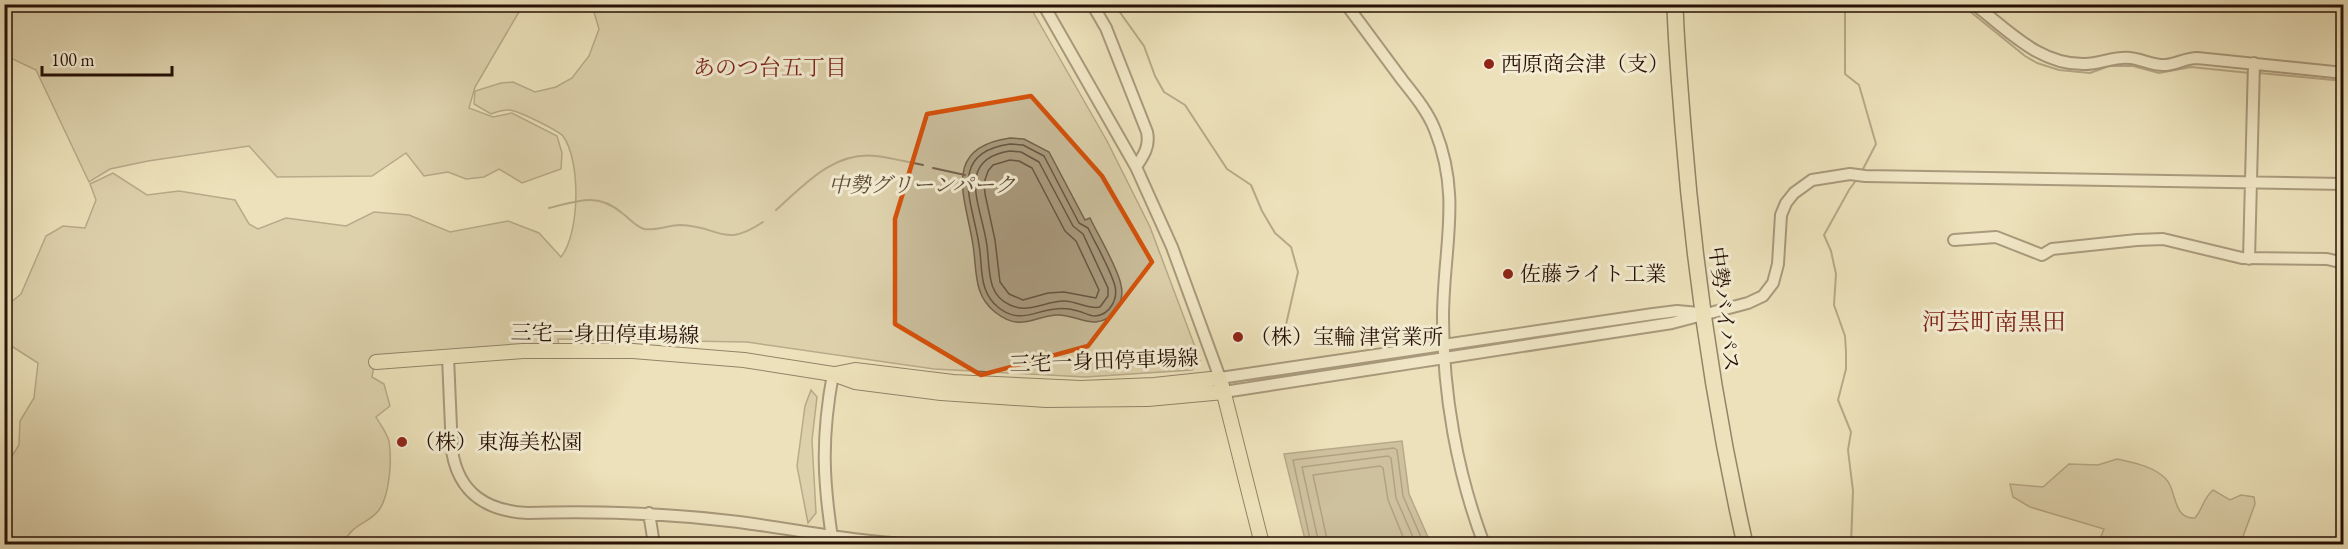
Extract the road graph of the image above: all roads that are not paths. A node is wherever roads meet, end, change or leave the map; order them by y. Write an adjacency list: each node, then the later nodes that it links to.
1 (1043, 4): 8 (street)
2 (1092, 4): 8 (street)
3 (1346, 4): 15 (street)
4 (1675, 4): 14 (highway, 中勢バイパス)
5 (1974, 4): 6 (street)
6 (2254, 65): 7 (street); 9 (street)
7 (2343, 73)
8 (1136, 167): 20 (street)
9 (2253, 182): 10 (street); 12 (street); 14 (street)
10 (2343, 184)
11 (1954, 240): 12 (street)
12 (2249, 259): 13 (street)
13 (2343, 263)
14 (1702, 314): 15 (street); 17 (street); 28 (highway, 中勢バイパス)
15 (1445, 346): 17 (street); 20 (street)
16 (448, 357): 18 (main road, 三宅一身田停車場線); 19 (main road, 三宅一身田停車場線); 22 (street)
17 (1446, 358): 21 (street); 27 (street)
18 (376, 362)
19 (833, 374): 20 (main road, 三宅一身田停車場線); 21 (main road, 三宅一身田停車場線); 23 (street)
20 (1220, 378): 21 (main road, 三宅一身田停車場線)
21 (1224, 392): 26 (main road, 三宅一身田停車場線)
22 (649, 513): 23 (street); 24 (street)
23 (832, 540): 25 (street)
24 (654, 544)
25 (913, 544)
26 (1262, 544)
27 (1484, 544)
28 (1745, 544)

